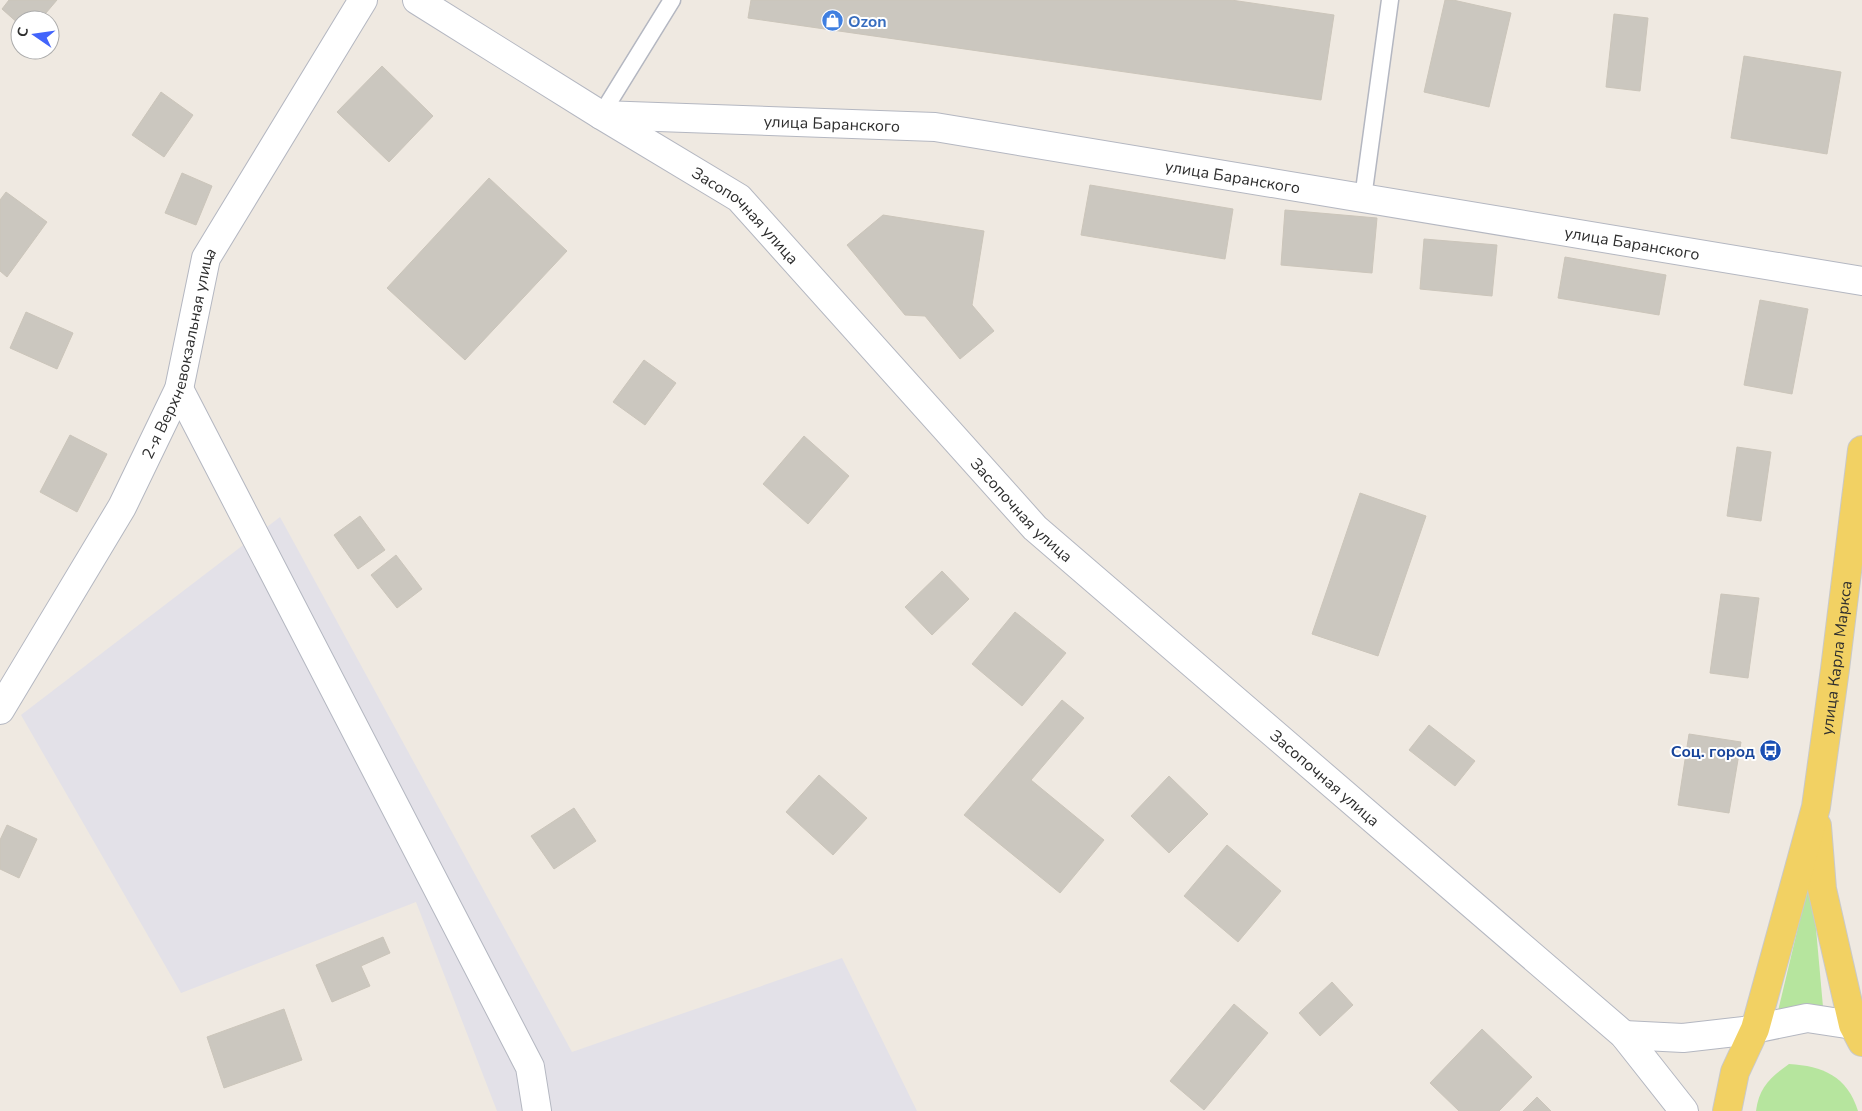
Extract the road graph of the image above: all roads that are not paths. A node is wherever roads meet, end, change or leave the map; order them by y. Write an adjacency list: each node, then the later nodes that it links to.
1 (363, 0): 8 (street, 2-я Верхневокзальная улица)
2 (417, 0): 5 (street, Засопочная улица)
3 (672, 0): 5 (lane)
4 (1390, 0): 6 (lane)
5 (601, 115): 6 (street, улица Баранского); 14 (street, Засопочная улица)
6 (1363, 198): 7 (street, улица Баранского)
7 (1862, 281)
8 (179, 389): 10 (street, 2-я Верхневокзальная улица); 15 (street)
9 (1862, 450): 11 (main road, улица Карла Маркса)
10 (0, 710)
11 (1816, 807): 12 (main road); 13 (main road)
12 (1755, 1030): 13 (street); 14 (street); 17 (main road)
13 (1859, 1030)
14 (1624, 1035): 16 (street, Засопочная улица)
15 (538, 1111)
16 (1684, 1111)
17 (1727, 1111)

